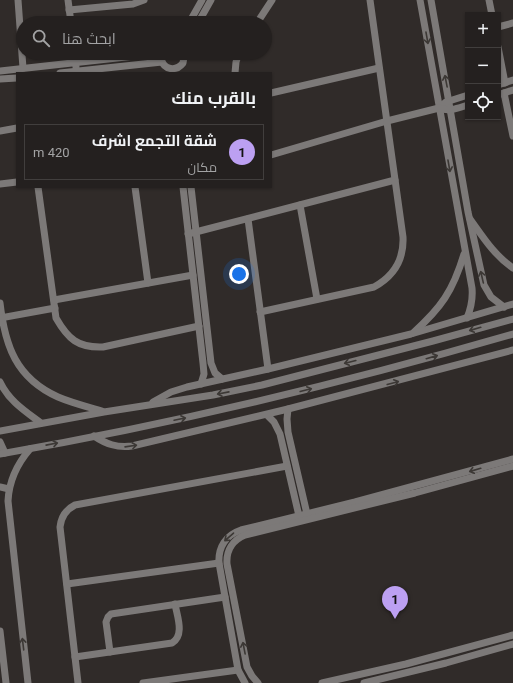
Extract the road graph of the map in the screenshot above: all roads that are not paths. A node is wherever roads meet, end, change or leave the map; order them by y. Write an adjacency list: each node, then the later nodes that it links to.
1 (18, 0): 13 (street)
2 (68, 0): 11 (street)
3 (144, 0): 11 (street)
4 (202, 0): 15 (street)
5 (211, 0): 16 (street)
6 (272, 0): 17 (street)
7 (370, 0): 29 (street)
8 (420, 0): 47 (street, one-way to 47)
9 (431, 0): 45 (street, one-way to 9)
10 (489, 0): 12 (street)
11 (69, 10): 14 (street)
12 (491, 12)
13 (19, 16)
14 (70, 16)
15 (192, 16)
16 (202, 16)
17 (262, 16)
18 (513, 23): 19 (street)
19 (501, 26)
20 (498, 48): 40 (street)
21 (22, 60): 28 (street)
22 (75, 60): 27 (street)
23 (101, 60): 27 (street)
24 (184, 60): 31 (street)
25 (237, 60): 36 (street)
26 (162, 62): 30 (street); 34 (street)
27 (75, 63): 28 (street); 33 (street)
28 (23, 68): 32 (street)
29 (379, 68): 42 (street); 49 (street)
30 (120, 70): 33 (street)
31 (178, 70): 34 (street)
32 (0, 71)
33 (76, 71): 35 (street)
34 (169, 71)
35 (68, 72)
36 (235, 72)
37 (16, 78): 38 (street)
38 (0, 79)
39 (513, 80): 40 (street)
40 (502, 84)
41 (513, 90): 43 (street)
42 (272, 93)
43 (501, 94): 52 (street)
44 (465, 96): 45 (street)
45 (450, 101): 47 (street); 48 (street)
46 (465, 106): 48 (street)
47 (439, 108): 48 (street); 49 (street); 66 (street, one-way to 66)
48 (451, 110): 62 (street)
49 (387, 121): 53 (street); 54 (street)
50 (16, 128): 51 (street)
51 (0, 130)
52 (513, 136)
53 (272, 155)
54 (395, 180): 61 (street); 70 (street)
55 (16, 182): 56 (street)
56 (0, 184)
57 (38, 188): 71 (street)
58 (135, 188): 69 (street)
59 (183, 188): 65 (street)
60 (191, 188): 64 (street)
61 (300, 205): 63 (street); 70 (street)
62 (469, 216): 67 (street); 74 (street, one-way to 62)
63 (248, 219): 64 (street); 76 (street)
64 (196, 232): 65 (street); 85 (street)
65 (188, 234): 68 (street)
66 (464, 252): 78 (street); 81 (street)
67 (513, 268)
68 (193, 275): 69 (street); 80 (street)
69 (148, 283): 71 (street)
70 (317, 299): 76 (street)
71 (54, 300): 75 (street)
72 (0, 303): 77 (street)
73 (513, 304): 74 (street)
74 (504, 307): 78 (street)
75 (55, 308): 77 (street); 80 (street)
76 (260, 312): 84 (street)
77 (1, 318): 90 (street)
78 (467, 318): 81 (street)
79 (513, 319): 88 (street, one-way to 88)
80 (199, 326): 86 (street)
81 (411, 334): 84 (street)
82 (513, 334): 96 (street, one-way to 82)
83 (513, 350): 89 (street, one-way to 83)
84 (268, 369): 85 (street)
85 (222, 379): 86 (street)
86 (201, 384): 88 (street)
87 (0, 385): 92 (street)
88 (150, 404): 90 (street)
89 (288, 409): 91 (street); 93 (street)
90 (104, 412): 92 (street)
91 (267, 415): 94 (street); 96 (street, one-way to 91)
92 (41, 423): 95 (street)
93 (287, 428): 94 (street); 99 (street)
94 (278, 430): 101 (street)
95 (1, 433)
96 (94, 436): 98 (street, one-way to 96)
97 (0, 442): 100 (street)
98 (30, 449): 100 (street); 106 (street)
99 (292, 451): 101 (street); 107 (street)
100 (3, 453)
101 (284, 453): 103 (street)
102 (513, 459): 107 (street, one-way to 107)
103 (287, 466): 108 (street); 110 (street)
104 (513, 466): 108 (street)
105 (0, 487): 106 (street)
106 (9, 489): 122 (street, one-way to 106)
107 (307, 514): 108 (street)
108 (297, 518): 109 (street, one-way to 109); 126 (street, one-way to 108)
109 (219, 563): 110 (street); 111 (street)
110 (67, 584): 119 (street)
111 (225, 597): 112 (street); 120 (street)
112 (175, 604): 117 (street); 117 (street)
113 (0, 631): 121 (street)
114 (513, 635): 116 (street)
115 (513, 644): 118 (street)
116 (476, 646): 118 (street); 127 (street)
117 (110, 652): 119 (street)
118 (479, 654): 128 (street)
119 (75, 657): 123 (street)
120 (238, 670): 124 (street); 125 (street)
121 (6, 683)
122 (28, 683)
123 (78, 683)
124 (143, 683)
125 (245, 683)
126 (258, 683)
127 (322, 683)
128 (364, 683)

